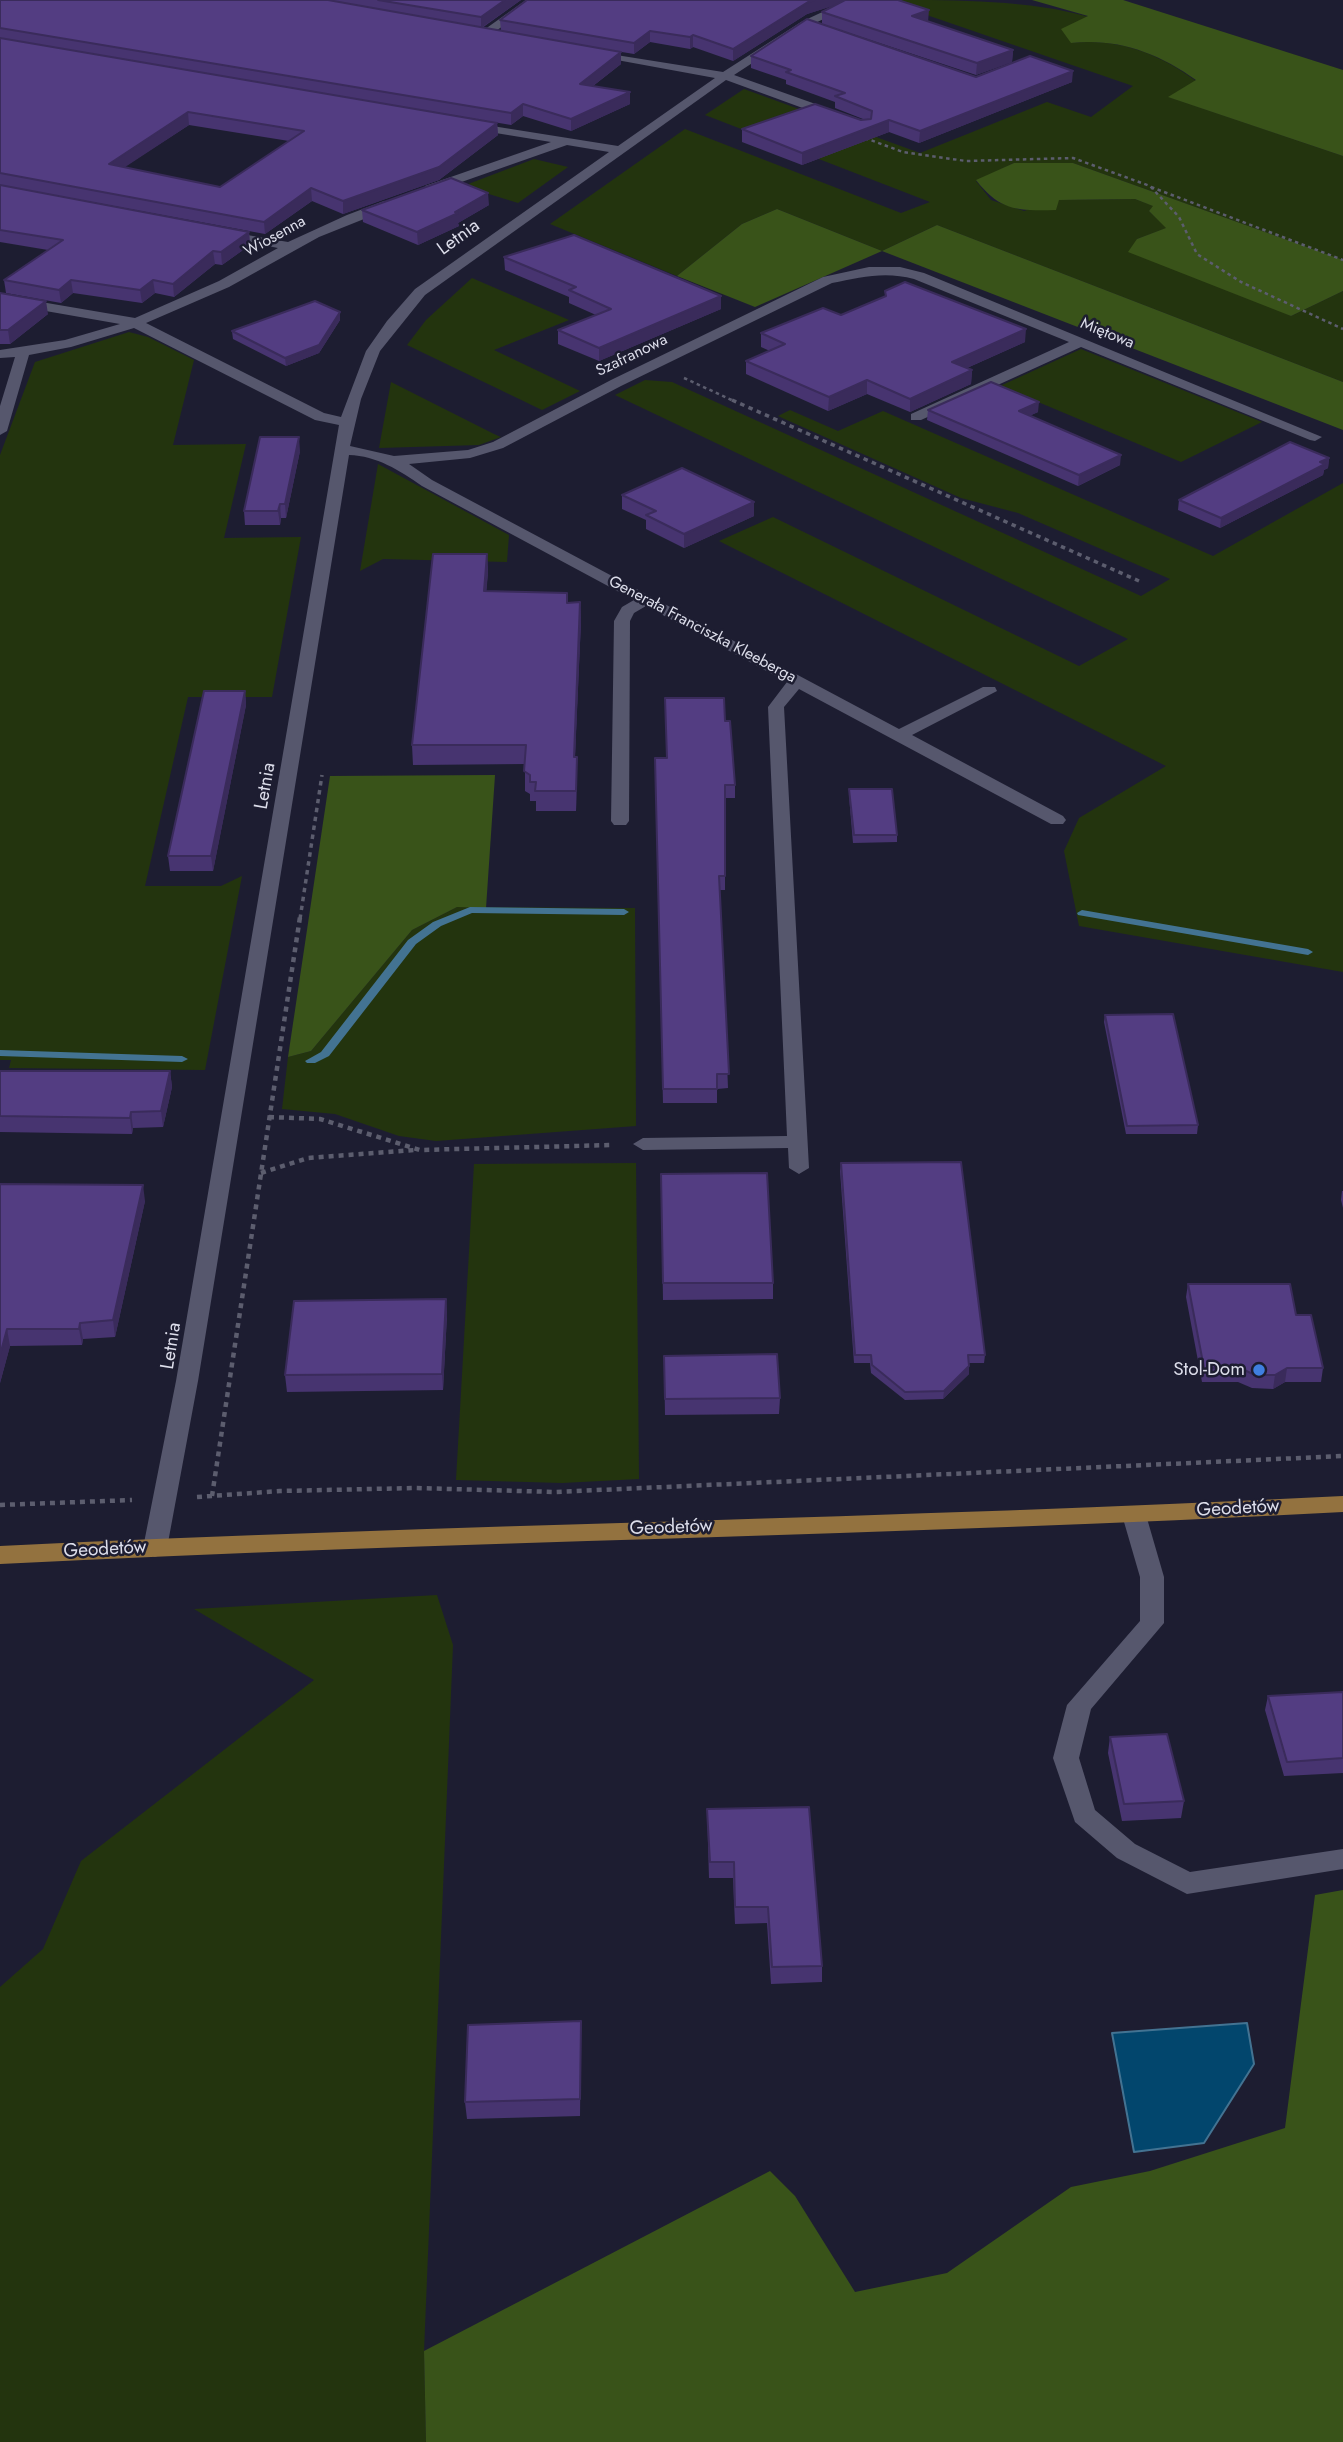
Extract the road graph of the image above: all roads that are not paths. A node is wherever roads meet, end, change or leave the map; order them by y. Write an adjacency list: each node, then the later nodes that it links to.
1 (533, 0): 6 (street)
2 (857, 0): 3 (street)
3 (804, 24): 4 (street); 9 (street)
4 (821, 29)
5 (472, 32): 6 (street)
6 (485, 34): 7 (street)
7 (498, 37)
8 (578, 50): 9 (street)
9 (725, 76): 10 (street); 13 (street)
10 (852, 122)
11 (463, 124): 12 (street)
12 (566, 141): 13 (street); 15 (street, Wiosenna)
13 (618, 150): 23 (street, Letnia)
14 (211, 231): 15 (street)
15 (290, 246): 18 (street, Wiosenna)
16 (884, 271): 19 (street, Miętowa); 27 (street, Szafranowa)
17 (0, 299): 18 (street)
18 (133, 321): 20 (street, Wiosenna); 23 (street)
19 (1081, 342): 22 (street); 25 (street, Miętowa)
20 (23, 352): 21 (street, Wiosenna); 24 (street)
21 (0, 354)
22 (916, 417)
23 (347, 422): 26 (street, Letnia)
24 (0, 430)
25 (1315, 437)
26 (345, 450): 27 (street, Generała Franciszka Kleeberga); 39 (street, Letnia)
27 (393, 461): 28 (street, Generała Franciszka Kleeberga)
28 (647, 599): 29 (street, Generała Franciszka Kleeberga); 33 (street)
29 (797, 681): 31 (street, Generała Franciszka Kleeberga); 34 (street)
30 (989, 691): 31 (street)
31 (899, 735): 32 (street, Generała Franciszka Kleeberga)
32 (1057, 820)
33 (620, 821)
34 (798, 1142): 35 (street); 36 (street)
35 (643, 1144)
36 (799, 1168)
37 (1343, 1504): 38 (main road, Geodetów)
38 (1134, 1515): 39 (main road, Geodetów); 41 (street)
39 (155, 1548): 40 (main road, Geodetów)
40 (0, 1555)
41 (1343, 1859)

